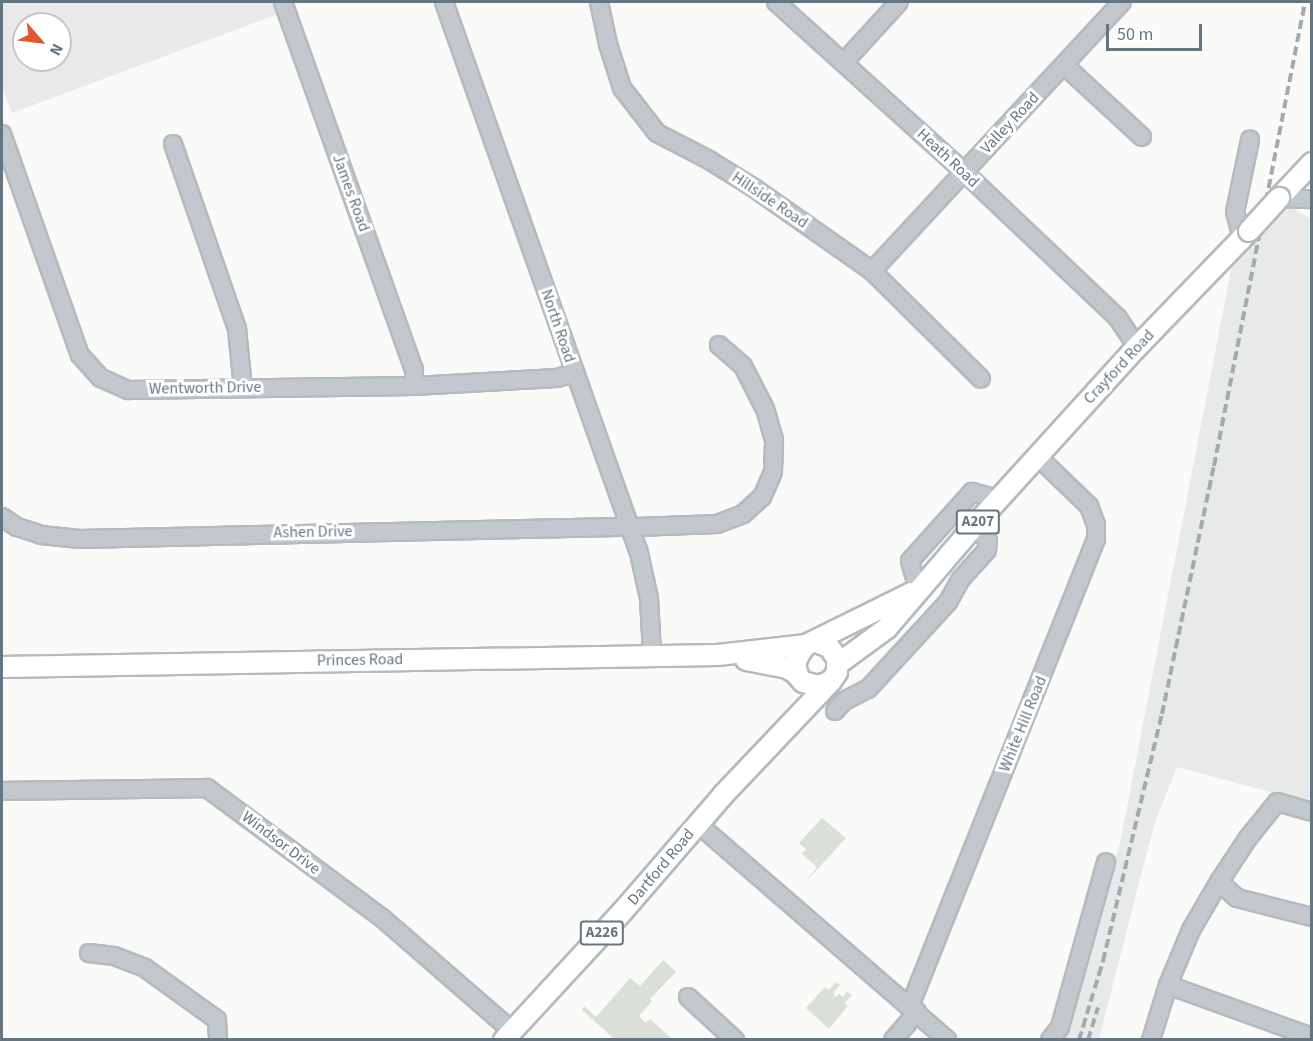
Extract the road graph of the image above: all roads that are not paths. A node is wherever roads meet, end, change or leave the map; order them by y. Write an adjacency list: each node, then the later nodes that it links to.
1 (283, 2): 23 (street, James Road)
2 (444, 2): 21 (street, North Road)
3 (599, 2): 18 (street, Hillside Road)
4 (776, 2): 7 (street, Heath Road)
5 (899, 2): 7 (street)
6 (1122, 2): 8 (street, Valley Road)
7 (844, 62): 14 (street, Heath Road)
8 (1064, 65): 10 (street); 14 (street, Valley Road)
9 (2, 134): 24 (street, Wentworth Drive)
10 (1142, 137)
11 (1250, 140): 17 (street)
12 (173, 144): 24 (street)
13 (1311, 163): 15 (main road, Crayford Road / A207)
14 (964, 172): 18 (street, Valley Road); 19 (street, Heath Road)
15 (1279, 198): 16 (street); 17 (main road, Crayford Road / A207, bridge)
16 (1311, 200)
17 (1245, 234): 19 (main road, Crayford Road / A207)
18 (872, 271): 22 (street, Hillside Road)
19 (1144, 340): 25 (main road, Crayford Road / A207)
20 (719, 345): 29 (street, Ashen Drive)
21 (575, 374): 23 (street, Wentworth Drive); 29 (street, North Road)
22 (981, 379)
23 (414, 386): 24 (street, Wentworth Drive)
24 (243, 388)
25 (1038, 457): 26 (main road, Crayford Road / A207); 50 (street, White Hill Road)
26 (999, 499): 28 (main road, Crayford Road / A207); 30 (street)
27 (2, 517): 29 (street, Ashen Drive)
28 (975, 525): 30 (main road, Crayford Road / A207); 33 (street)
29 (629, 526): 34 (street, North Road)
30 (918, 588): 31 (main road, Crayford Road / A207); 32 (main road, Crayford Road / A207)
31 (887, 628): 33 (street); 37 (main road, Crayford Road / A207)
32 (811, 644): 35 (main road, Princes Road); 37 (main road); 38 (main road)
33 (907, 646): 39 (street)
34 (652, 654): 35 (main road, Princes Road); 36 (main road, Princes Road)
35 (718, 655): 38 (main road, Princes Road)
36 (2, 667)
37 (835, 673): 38 (main road); 40 (main road, Dartford Road / A226)
38 (800, 678): 40 (main road, Dartford Road / A226)
39 (835, 711)
40 (792, 719): 43 (main road, Dartford Road / A226)
41 (2, 791): 51 (street, Windsor Drive)
42 (1311, 812): 45 (street)
43 (698, 824): 50 (street); 51 (main road, Dartford Road / A226)
44 (1106, 862): 57 (street)
45 (1219, 882): 46 (street); 48 (street)
46 (1311, 917)
47 (89, 953): 53 (street)
48 (1168, 985): 52 (street); 58 (street)
49 (688, 997): 54 (street)
50 (914, 1009): 55 (street, White Hill Road); 56 (street)
51 (507, 1037)
52 (1311, 1037)
53 (218, 1040)
54 (735, 1040)
55 (893, 1040)
56 (947, 1040)
57 (1050, 1040)
58 (1151, 1040)

